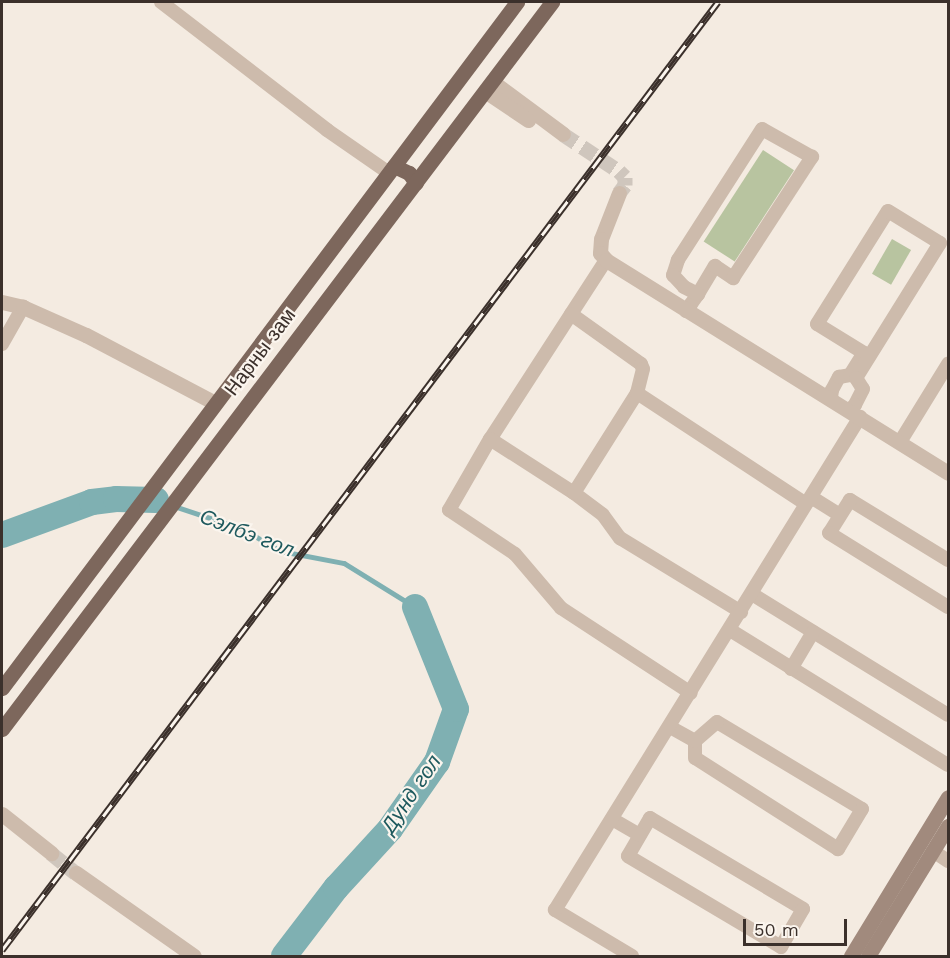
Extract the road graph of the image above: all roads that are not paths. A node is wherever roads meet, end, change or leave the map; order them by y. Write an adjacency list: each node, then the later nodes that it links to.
1 (161, 2): 6 (street)
2 (517, 2): 6 (main road, Нарны зам)
3 (552, 2): 4 (main road, Нарны зам)
4 (489, 87): 5 (street); 7 (main road, Нарны зам)
5 (561, 137)
6 (391, 170): 7 (main road); 20 (main road, Нарны зам)
7 (416, 183): 39 (main road, Нарны зам)
8 (620, 193): 10 (street)
9 (944, 245): 19 (street); 21 (street)
10 (606, 260): 14 (street); 15 (street)
11 (698, 294): 11 (street); 14 (street)
12 (2, 302): 13 (street)
13 (23, 307): 16 (street); 20 (street)
14 (686, 311): 19 (street)
15 (571, 314): 18 (street); 22 (street)
16 (2, 344)
17 (948, 364): 23 (street)
18 (637, 393): 25 (street); 26 (street)
19 (831, 399): 21 (street)
20 (213, 402): 35 (main road, Нарны зам)
21 (855, 413): 23 (street); 26 (street)
22 (490, 439): 25 (street); 36 (street)
23 (900, 442): 24 (street)
24 (948, 472)
25 (574, 493): 31 (street)
26 (809, 500): 27 (street); 29 (street)
27 (840, 515): 28 (street); 30 (street)
28 (948, 560)
29 (752, 594): 31 (street); 33 (street)
30 (948, 608)
31 (741, 612): 32 (street)
32 (730, 630): 34 (street); 36 (street)
33 (813, 632): 34 (street); 37 (street)
34 (791, 669): 41 (street)
35 (2, 688)
36 (691, 693): 38 (street)
37 (948, 715)
38 (670, 727): 40 (street); 44 (street)
39 (2, 729)
40 (695, 741): 40 (street)
41 (948, 765)
42 (948, 797): 53 (main road)
43 (2, 814): 48 (street)
44 (612, 819): 46 (street); 52 (street)
45 (948, 826): 47 (main road)
46 (640, 835): 46 (street)
47 (933, 851): 49 (street); 54 (main road)
48 (51, 853)
49 (948, 861)
50 (76, 873): 51 (street)
51 (194, 957)
52 (632, 957)
53 (851, 957)
54 (868, 957)

